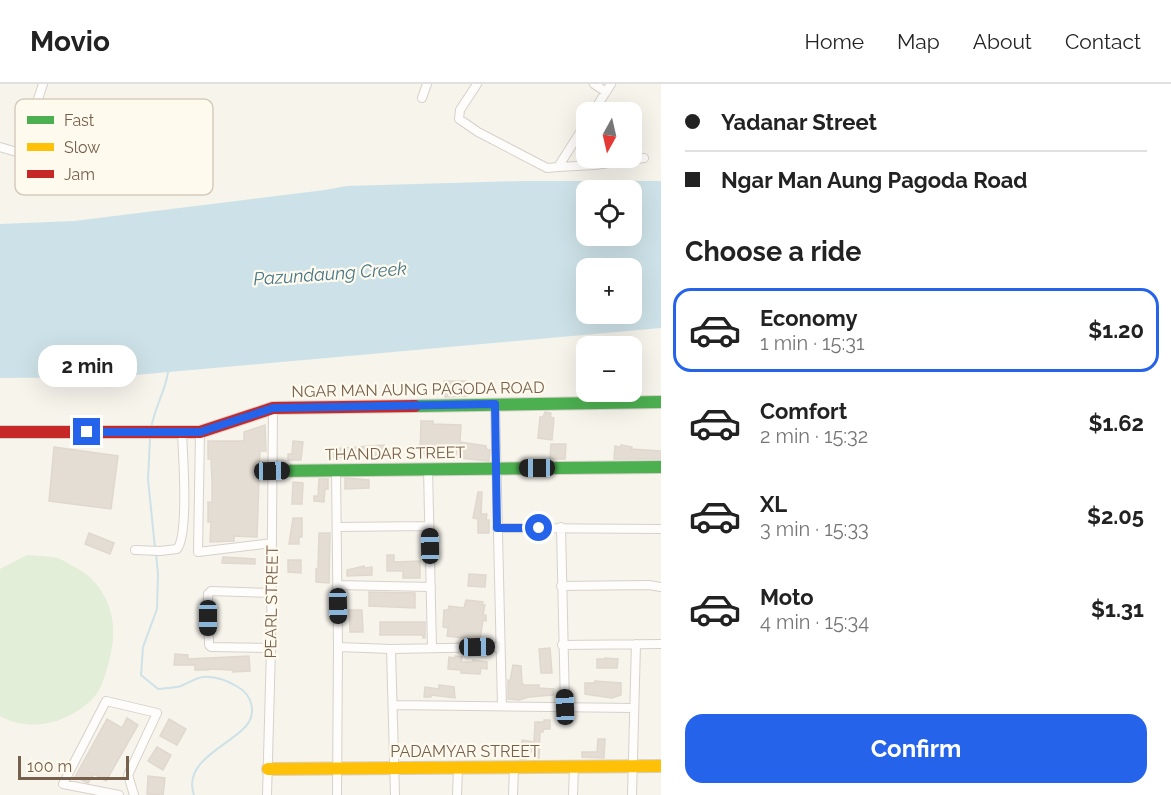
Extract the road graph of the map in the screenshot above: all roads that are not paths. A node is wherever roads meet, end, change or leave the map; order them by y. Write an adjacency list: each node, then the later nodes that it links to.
1 (44, 84): 7 (street)
2 (427, 84): 6 (street)
3 (477, 84): 13 (street)
4 (594, 84): 5 (street)
5 (608, 88): 8 (street)
6 (422, 98)
7 (39, 99)
8 (599, 102)
9 (576, 139): 13 (street)
10 (0, 147): 11 (street)
11 (15, 152)
12 (644, 158): 13 (street)
13 (558, 167)
14 (661, 402): 15 (street, NGAR MAN AUNG PAGODA ROAD)
15 (495, 404): 16 (street, NGAR MAN AUNG PAGODA ROAD); 21 (street)
16 (273, 408): 18 (street, NGAR MAN AUNG PAGODA ROAD); 24 (street, PEARL STREET)
17 (0, 432): 19 (street, NGAR MAN AUNG PAGODA ROAD)
18 (200, 432): 19 (street, NGAR MAN AUNG PAGODA ROAD); 30 (street)
19 (183, 433): 31 (street)
20 (661, 467): 21 (street, THANDAR STREET)
21 (495, 468): 22 (street, THANDAR STREET); 28 (street)
22 (428, 469): 23 (street, THANDAR STREET); 25 (street)
23 (336, 470): 24 (street, THANDAR STREET); 26 (street)
24 (272, 471): 30 (street, PEARL STREET)
25 (429, 526): 26 (street); 33 (street)
26 (337, 527): 32 (street)
27 (561, 527): 28 (street); 29 (street); 34 (street)
28 (497, 528): 41 (street)
29 (661, 529)
30 (272, 543): 36 (street, PEARL STREET)
31 (135, 550)
32 (338, 585): 33 (street); 40 (street)
33 (431, 586): 43 (street)
34 (561, 586): 35 (street); 39 (street)
35 (661, 587)
36 (272, 593): 42 (street, PEARL STREET); 42 (street)
37 (636, 644): 38 (street); 39 (street); 48 (street)
38 (661, 644)
39 (562, 645): 47 (street)
40 (338, 647): 44 (street); 54 (street)
41 (500, 647): 43 (street); 46 (street)
42 (271, 648): 56 (street, PEARL STREET)
43 (432, 648): 44 (street)
44 (392, 649): 45 (street)
45 (394, 705): 46 (street); 55 (street)
46 (502, 706): 47 (street)
47 (565, 707): 48 (street)
48 (633, 708): 50 (street)
49 (574, 766): 50 (street, PADAMYAR STREET); 53 (street, PADAMYAR STREET); 64 (street)
50 (633, 766): 51 (street, PADAMYAR STREET); 65 (street)
51 (661, 766)
52 (458, 767): 53 (street, PADAMYAR STREET); 55 (street, PADAMYAR STREET); 62 (street)
53 (514, 767): 63 (street)
54 (337, 768): 55 (street, PADAMYAR STREET); 56 (street, PADAMYAR STREET); 60 (street)
55 (394, 768): 61 (street)
56 (268, 769): 59 (street, PEARL STREET)
57 (119, 795): 58 (street)
58 (134, 795)
59 (267, 795)
60 (337, 795)
61 (395, 795)
62 (457, 795)
63 (513, 795)
64 (573, 795)
65 (632, 795)

